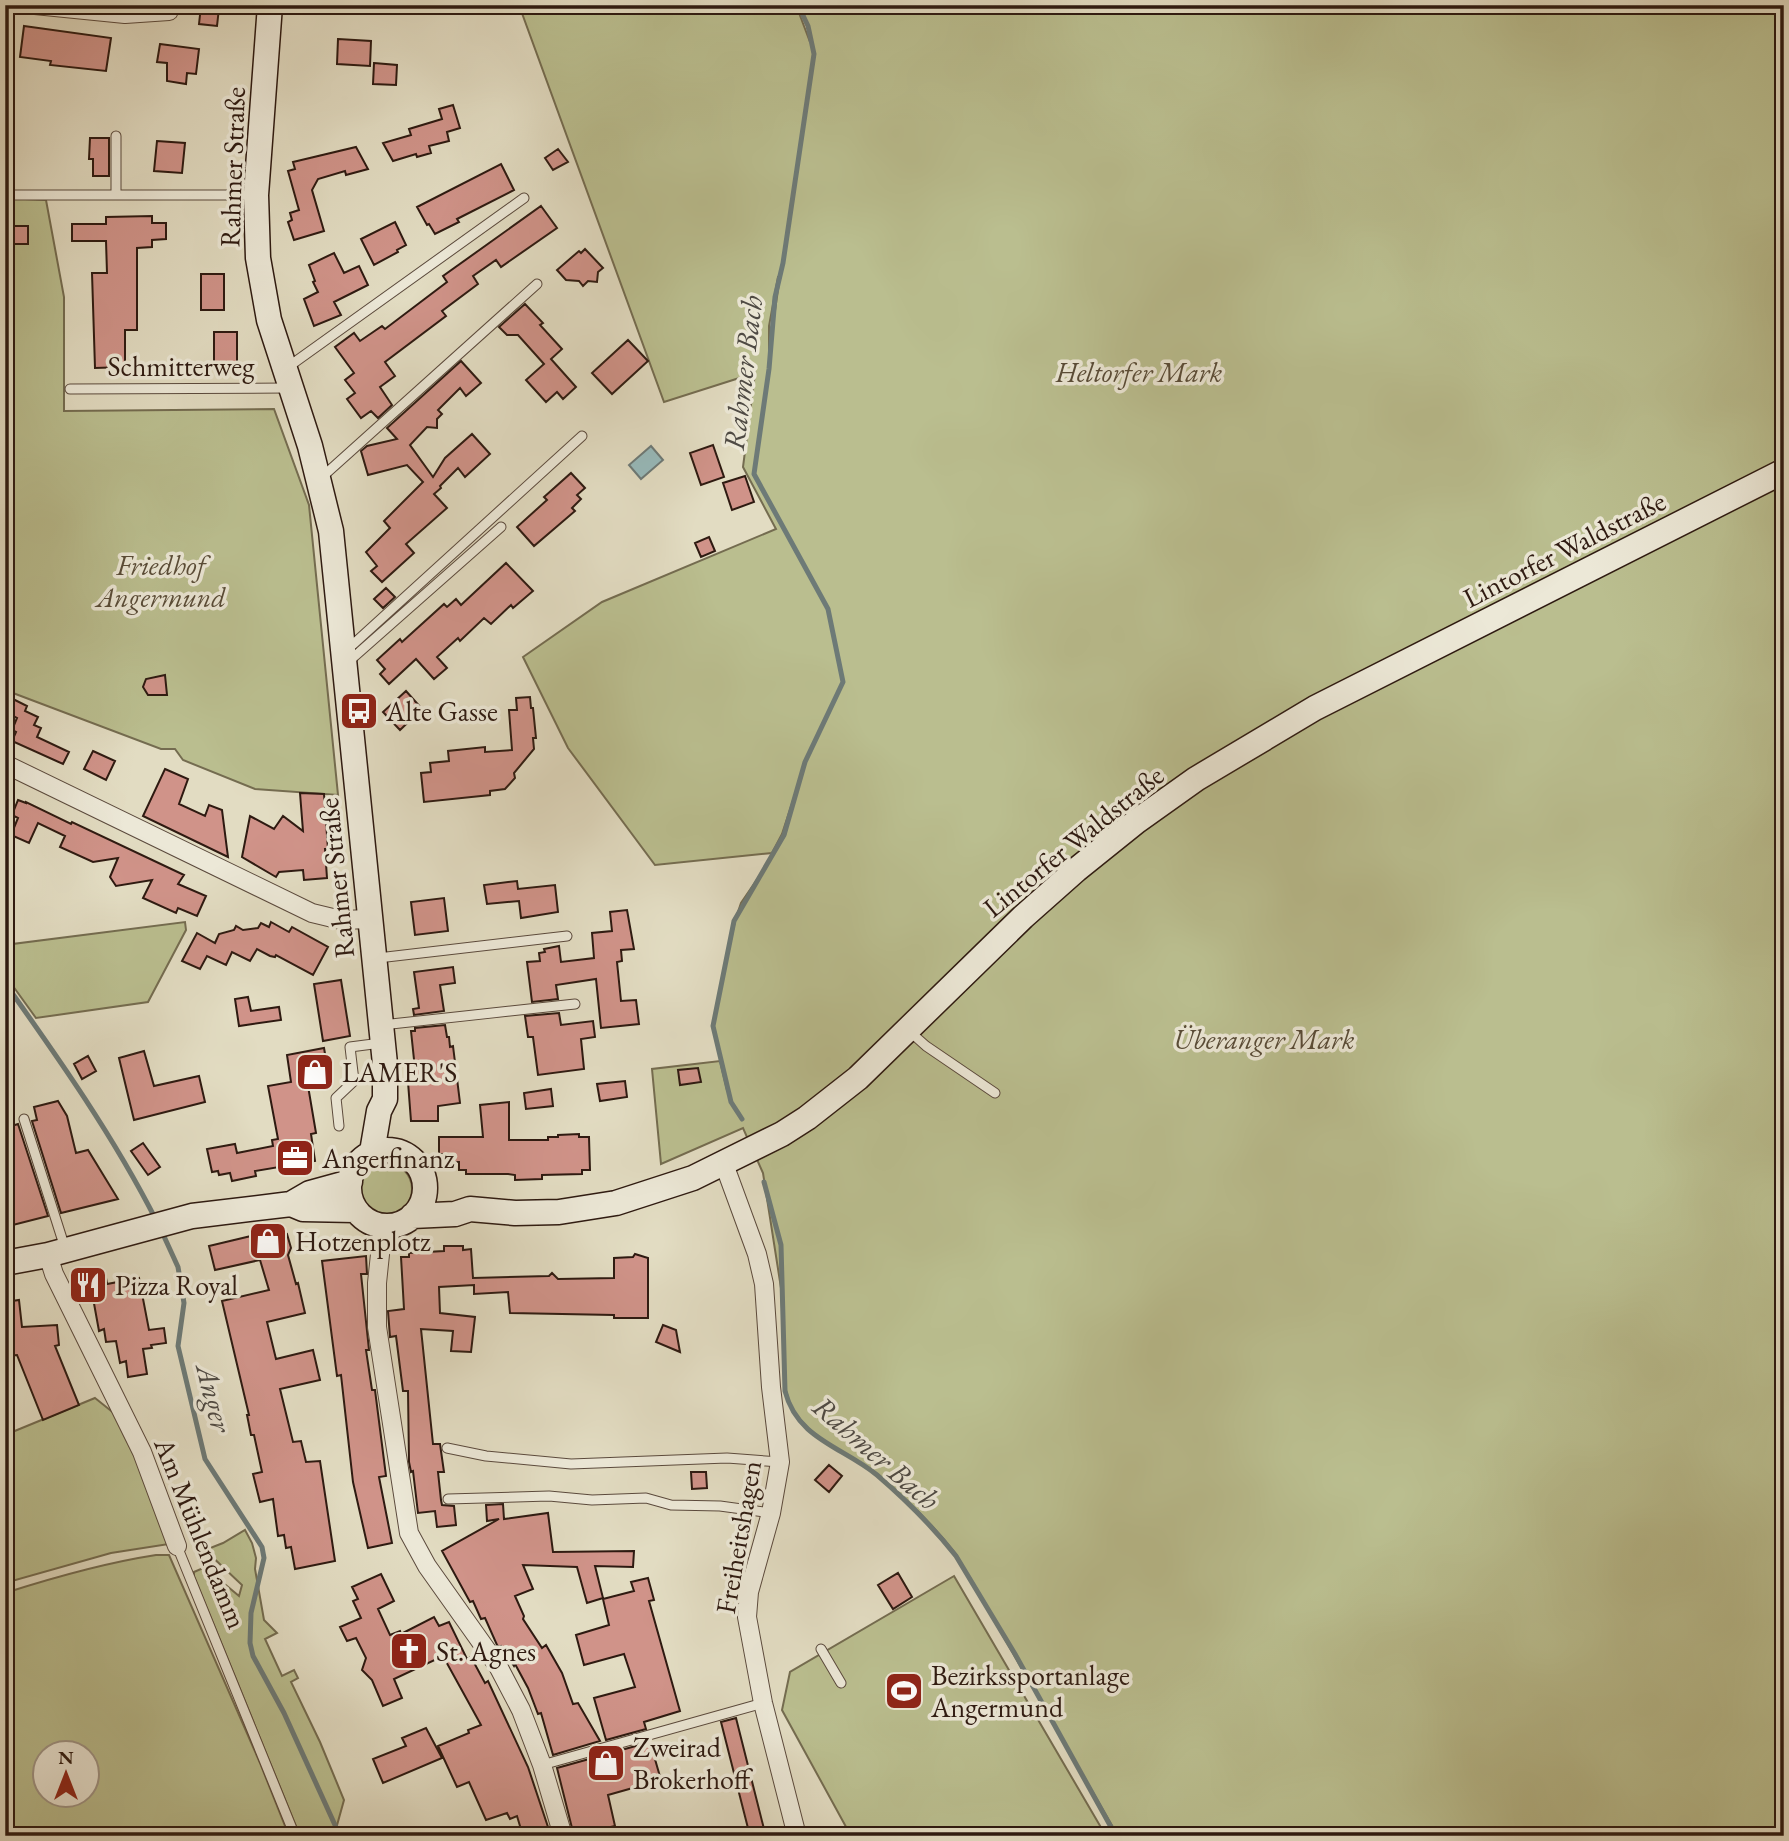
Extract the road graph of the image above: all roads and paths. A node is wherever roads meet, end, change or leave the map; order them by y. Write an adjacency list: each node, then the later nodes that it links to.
1 (35, 5): 3 (street)
2 (270, 5): 7 (main road, Rahmer Straße)
3 (169, 11)
4 (116, 136): 6 (lane)
5 (5, 195): 6 (lane)
6 (116, 195): 7 (lane)
7 (256, 195): 10 (main road, Rahmer Straße)
8 (524, 198): 10 (lane)
9 (537, 284): 14 (lane)
10 (289, 378): 11 (lane, Schmitterweg); 14 (main road, Rahmer Straße)
11 (70, 389)
12 (582, 436): 16 (lane)
13 (1784, 471): 22 (main road, Lintorfer Waldstraße)
14 (319, 479): 16 (main road, Rahmer Straße)
15 (501, 527): 16 (lane)
16 (345, 658): 18 (main road, Rahmer Straße)
17 (5, 764): 18 (street)
18 (370, 919): 20 (main road, Rahmer Straße)
19 (567, 936): 20 (lane)
20 (374, 958): 23 (main road, Rahmer Straße)
21 (575, 1004): 23 (lane)
22 (907, 1029): 24 (lane); 30 (main road, Lintorfer Waldstraße)
23 (382, 1034): 25 (main road, Rahmer Straße); 27 (lane)
24 (995, 1093)
25 (385, 1099): 28 (main road, Rahmer Straße); 29 (main road, Rahmer Straße)
26 (24, 1119): 38 (lane)
27 (339, 1126)
28 (372, 1152): 29 (main road); 31 (main road)
29 (399, 1152): 32 (main road)
30 (724, 1164): 34 (main road, Lintorfer Waldstraße); 41 (street, Freiheitshagen)
31 (349, 1182): 33 (main road); 35 (main road)
32 (425, 1188): 34 (main road); 36 (main road)
33 (291, 1204): 35 (main road); 38 (main road)
34 (470, 1209): 36 (main road, Lintorfer Waldstraße)
35 (355, 1210): 37 (main road)
36 (412, 1216): 37 (main road)
37 (383, 1226): 48 (street)
38 (57, 1253): 39 (main road); 44 (street, Am Mühlendamm)
39 (5, 1263)
40 (447, 1448): 41 (lane)
41 (779, 1462): 43 (street, Freiheitshagen)
42 (448, 1499): 43 (lane)
43 (771, 1513): 47 (street, Freiheitshagen)
44 (177, 1546): 49 (lane, Am Mühlendamm)
45 (821, 1649): 46 (lane)
46 (841, 1683)
47 (763, 1703): 48 (lane); 51 (street, Freiheitshagen)
48 (542, 1765): 50 (street)
49 (295, 1836)
50 (562, 1836)
51 (797, 1836)

